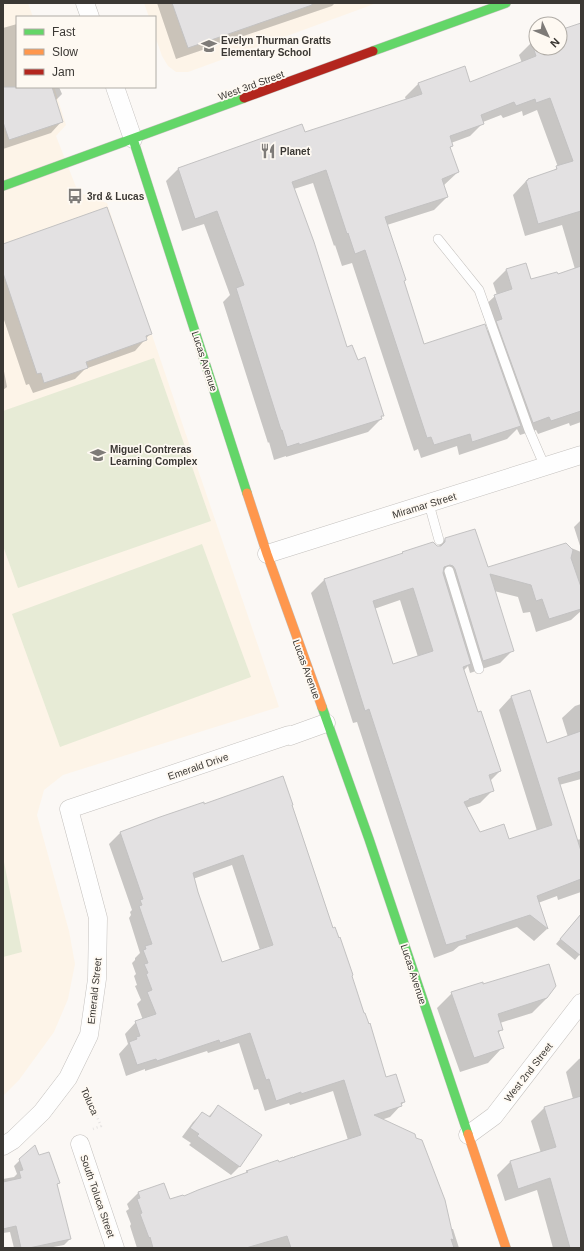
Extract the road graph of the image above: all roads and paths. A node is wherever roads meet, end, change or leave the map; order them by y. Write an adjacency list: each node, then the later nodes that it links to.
1 (84, 3): 3 (street)
2 (506, 3): 5 (street, West 3rd Street)
3 (90, 16)
4 (115, 88): 5 (street, Lucas Avenue)
5 (133, 139): 6 (street, West 3rd Street); 12 (street, Lucas Avenue)
6 (3, 186)
7 (438, 239): 9 (lane)
8 (581, 455): 9 (street, Miramar Street)
9 (545, 467): 10 (street, Miramar Street)
10 (428, 504): 11 (lane); 12 (street, Miramar Street)
11 (439, 540)
12 (267, 554): 15 (street, Lucas Avenue)
13 (449, 571): 14 (lane)
14 (479, 669)
15 (326, 722): 16 (street, Emerald Drive); 19 (street, Lucas Avenue)
16 (69, 809): 18 (street, Emerald Street)
17 (581, 1003): 19 (street, West 2nd Street)
18 (74, 1066): 20 (path, Toluca); 21 (street, Emerald Street)
19 (468, 1135): 23 (street, Lucas Avenue)
20 (80, 1144): 22 (street, South Toluca Street)
21 (3, 1146)
22 (115, 1248)
23 (506, 1248)

